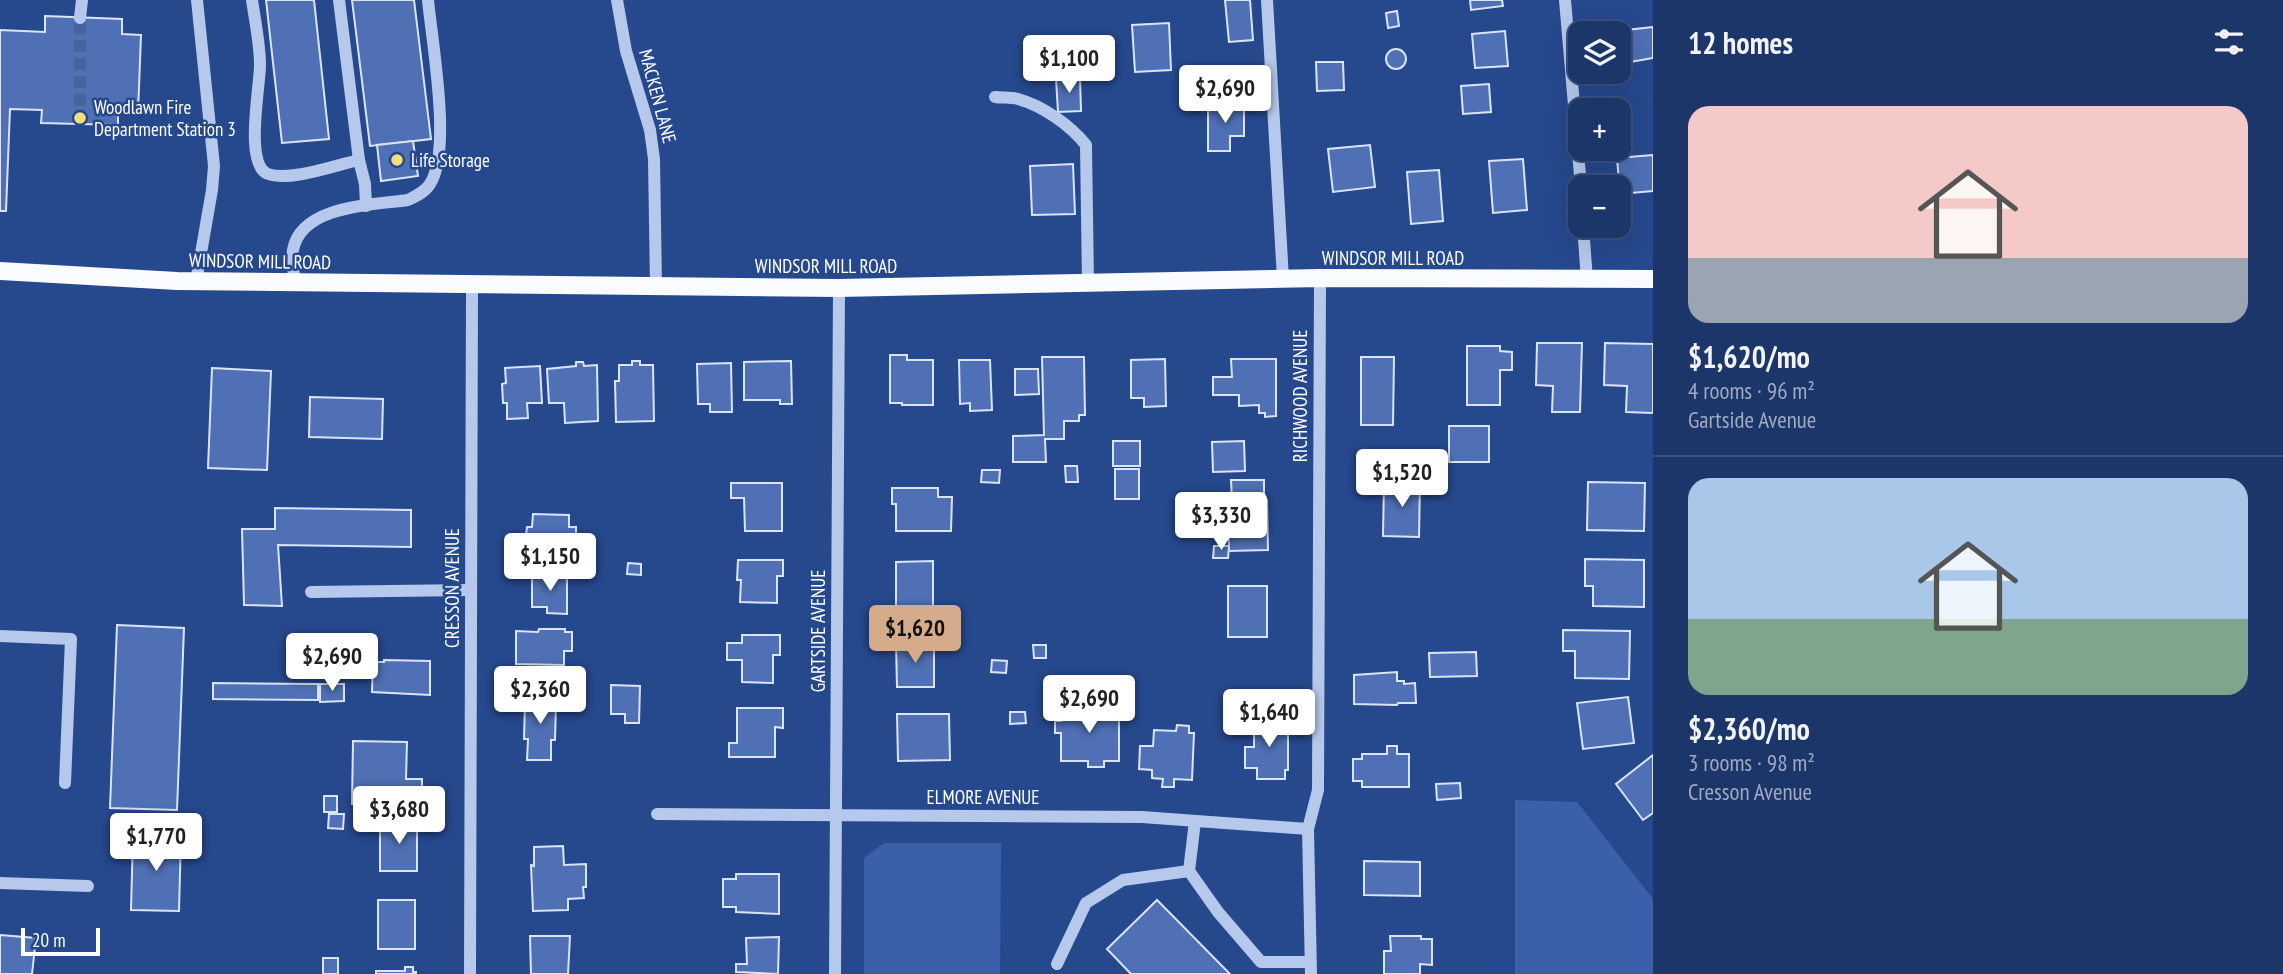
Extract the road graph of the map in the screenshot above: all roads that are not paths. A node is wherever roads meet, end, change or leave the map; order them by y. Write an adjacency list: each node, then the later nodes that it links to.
1 (82, 0): 9 (street)
2 (197, 0): 20 (street)
3 (252, 0): 11 (street)
4 (339, 0): 11 (street)
5 (428, 0): 13 (street)
6 (617, 0): 24 (street, MACKEN LANE)
7 (1267, 0): 17 (street)
8 (1565, 0): 12 (street)
9 (80, 18)
10 (995, 97): 22 (street)
11 (359, 160): 13 (street)
12 (1580, 175)
13 (366, 206): 21 (street)
14 (1584, 238): 18 (street)
15 (0, 271): 20 (main road, WINDSOR MILL ROAD)
16 (1320, 278): 17 (main road, WINDSOR MILL ROAD); 18 (main road, WINDSOR MILL ROAD); 33 (street, RICHWOOD AVENUE)
17 (1283, 279): 22 (main road, WINDSOR MILL ROAD)
18 (1587, 279): 19 (main road, WINDSOR MILL ROAD)
19 (1653, 279)
20 (196, 282): 21 (main road, WINDSOR MILL ROAD)
21 (295, 283): 23 (main road, WINDSOR MILL ROAD)
22 (1088, 283): 25 (main road, WINDSOR MILL ROAD)
23 (472, 286): 24 (main road, WINDSOR MILL ROAD); 26 (street, CRESSON AVENUE)
24 (656, 286): 25 (main road, WINDSOR MILL ROAD)
25 (839, 288): 31 (street, GARTSIDE AVENUE)
26 (471, 590): 27 (street); 39 (street, CRESSON AVENUE)
27 (312, 592)
28 (0, 636): 29 (street)
29 (65, 783)
30 (657, 814): 31 (street, ELMORE AVENUE)
31 (836, 816): 32 (street, ELMORE AVENUE); 40 (street, GARTSIDE AVENUE)
32 (1195, 821): 33 (street, ELMORE AVENUE); 34 (street)
33 (1308, 829): 38 (street, RICHWOOD AVENUE)
34 (1189, 871): 37 (street); 38 (street)
35 (0, 883): 36 (street)
36 (88, 886)
37 (1057, 964)
38 (1310, 968)
39 (470, 974)
40 (835, 974)

